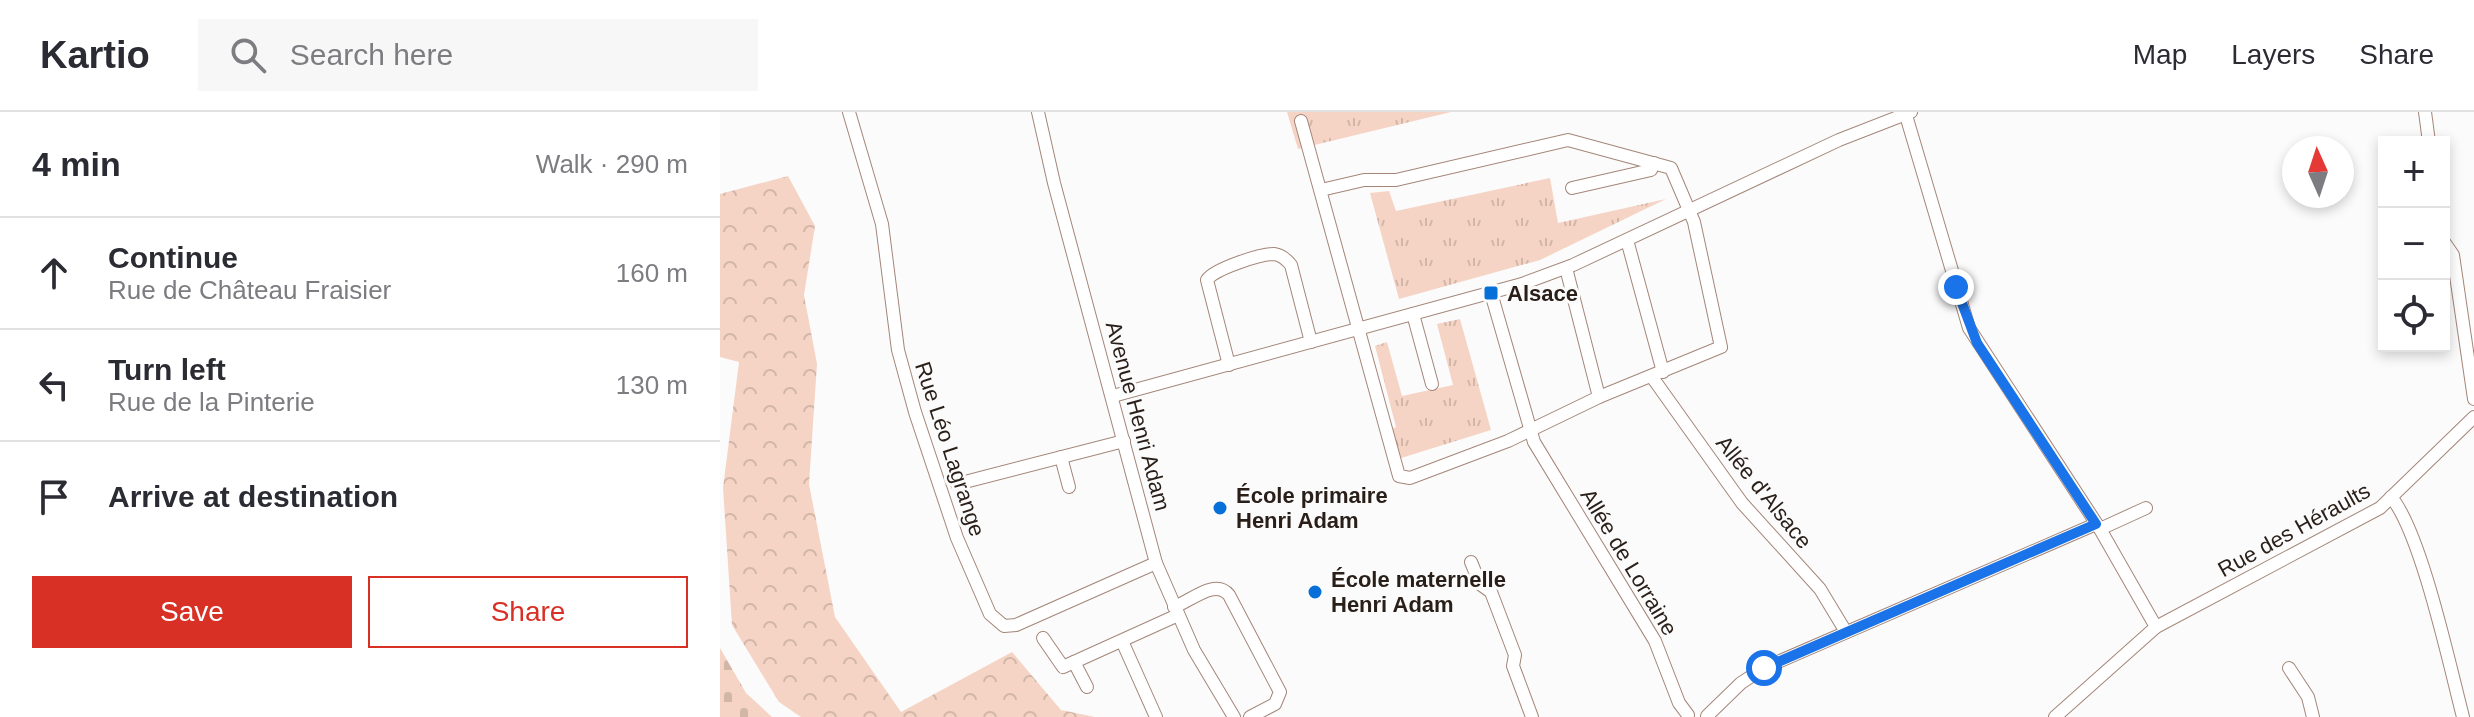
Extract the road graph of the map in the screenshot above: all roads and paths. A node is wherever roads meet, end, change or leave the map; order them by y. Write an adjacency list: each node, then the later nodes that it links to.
1 (849, 112): 34 (street, Rue Léo Lagrange)
2 (1038, 112): 21 (street, Avenue Henri Adam)
3 (1907, 112): 10 (street); 32 (street)
4 (2425, 112): 6 (street)
5 (1301, 121): 9 (street)
6 (2428, 136)
7 (1654, 163): 8 (street); 9 (street); 10 (street)
8 (1572, 188)
9 (1321, 190): 16 (street)
10 (1689, 210): 11 (street); 19 (street)
11 (1627, 240): 13 (street); 19 (street)
12 (2450, 251): 23 (street)
13 (1566, 268): 14 (street); 22 (street)
14 (1491, 293): 15 (street); 25 (street, Allée de Lorraine)
15 (1413, 314): 16 (street); 20 (street)
16 (1359, 329): 17 (street); 25 (street)
17 (1311, 342): 18 (street); 18 (street)
18 (1229, 365): 21 (street)
19 (1658, 374): 22 (street); 37 (street, Allée d'Alsace)
20 (1432, 384)
21 (1113, 396): 26 (street, Avenue Henri Adam)
22 (1599, 397): 25 (street)
23 (2474, 399)
24 (2474, 417): 30 (street, Rue des Héraults)
25 (1529, 431): 43 (street, Allée de Lorraine)
26 (1124, 441): 27 (street); 34 (street, Avenue Henri Adam)
27 (1061, 457): 28 (street); 29 (street)
28 (957, 484)
29 (1069, 487)
30 (2391, 497): 36 (street, Rue des Héraults); 51 (street)
31 (2146, 508): 32 (street)
32 (2098, 527): 36 (street); 37 (street)
33 (1471, 562): 48 (street)
34 (1156, 563): 35 (street, Avenue Henri Adam)
35 (1176, 611): 39 (street); 46 (street, Avenue Henri Adam); 47 (street)
36 (2156, 627): 49 (street, Rue des Héraults)
37 (1846, 632): 44 (street)
38 (1043, 638): 40 (street)
39 (1122, 641): 40 (street); 45 (street)
40 (1074, 662): 42 (street)
41 (2289, 668): 50 (street)
42 (1087, 687)
43 (1688, 716): 44 (street)
44 (1707, 716)
45 (1156, 717)
46 (1234, 717)
47 (1250, 717)
48 (1532, 717)
49 (2055, 717)
50 (2313, 717)
51 (2463, 717)

